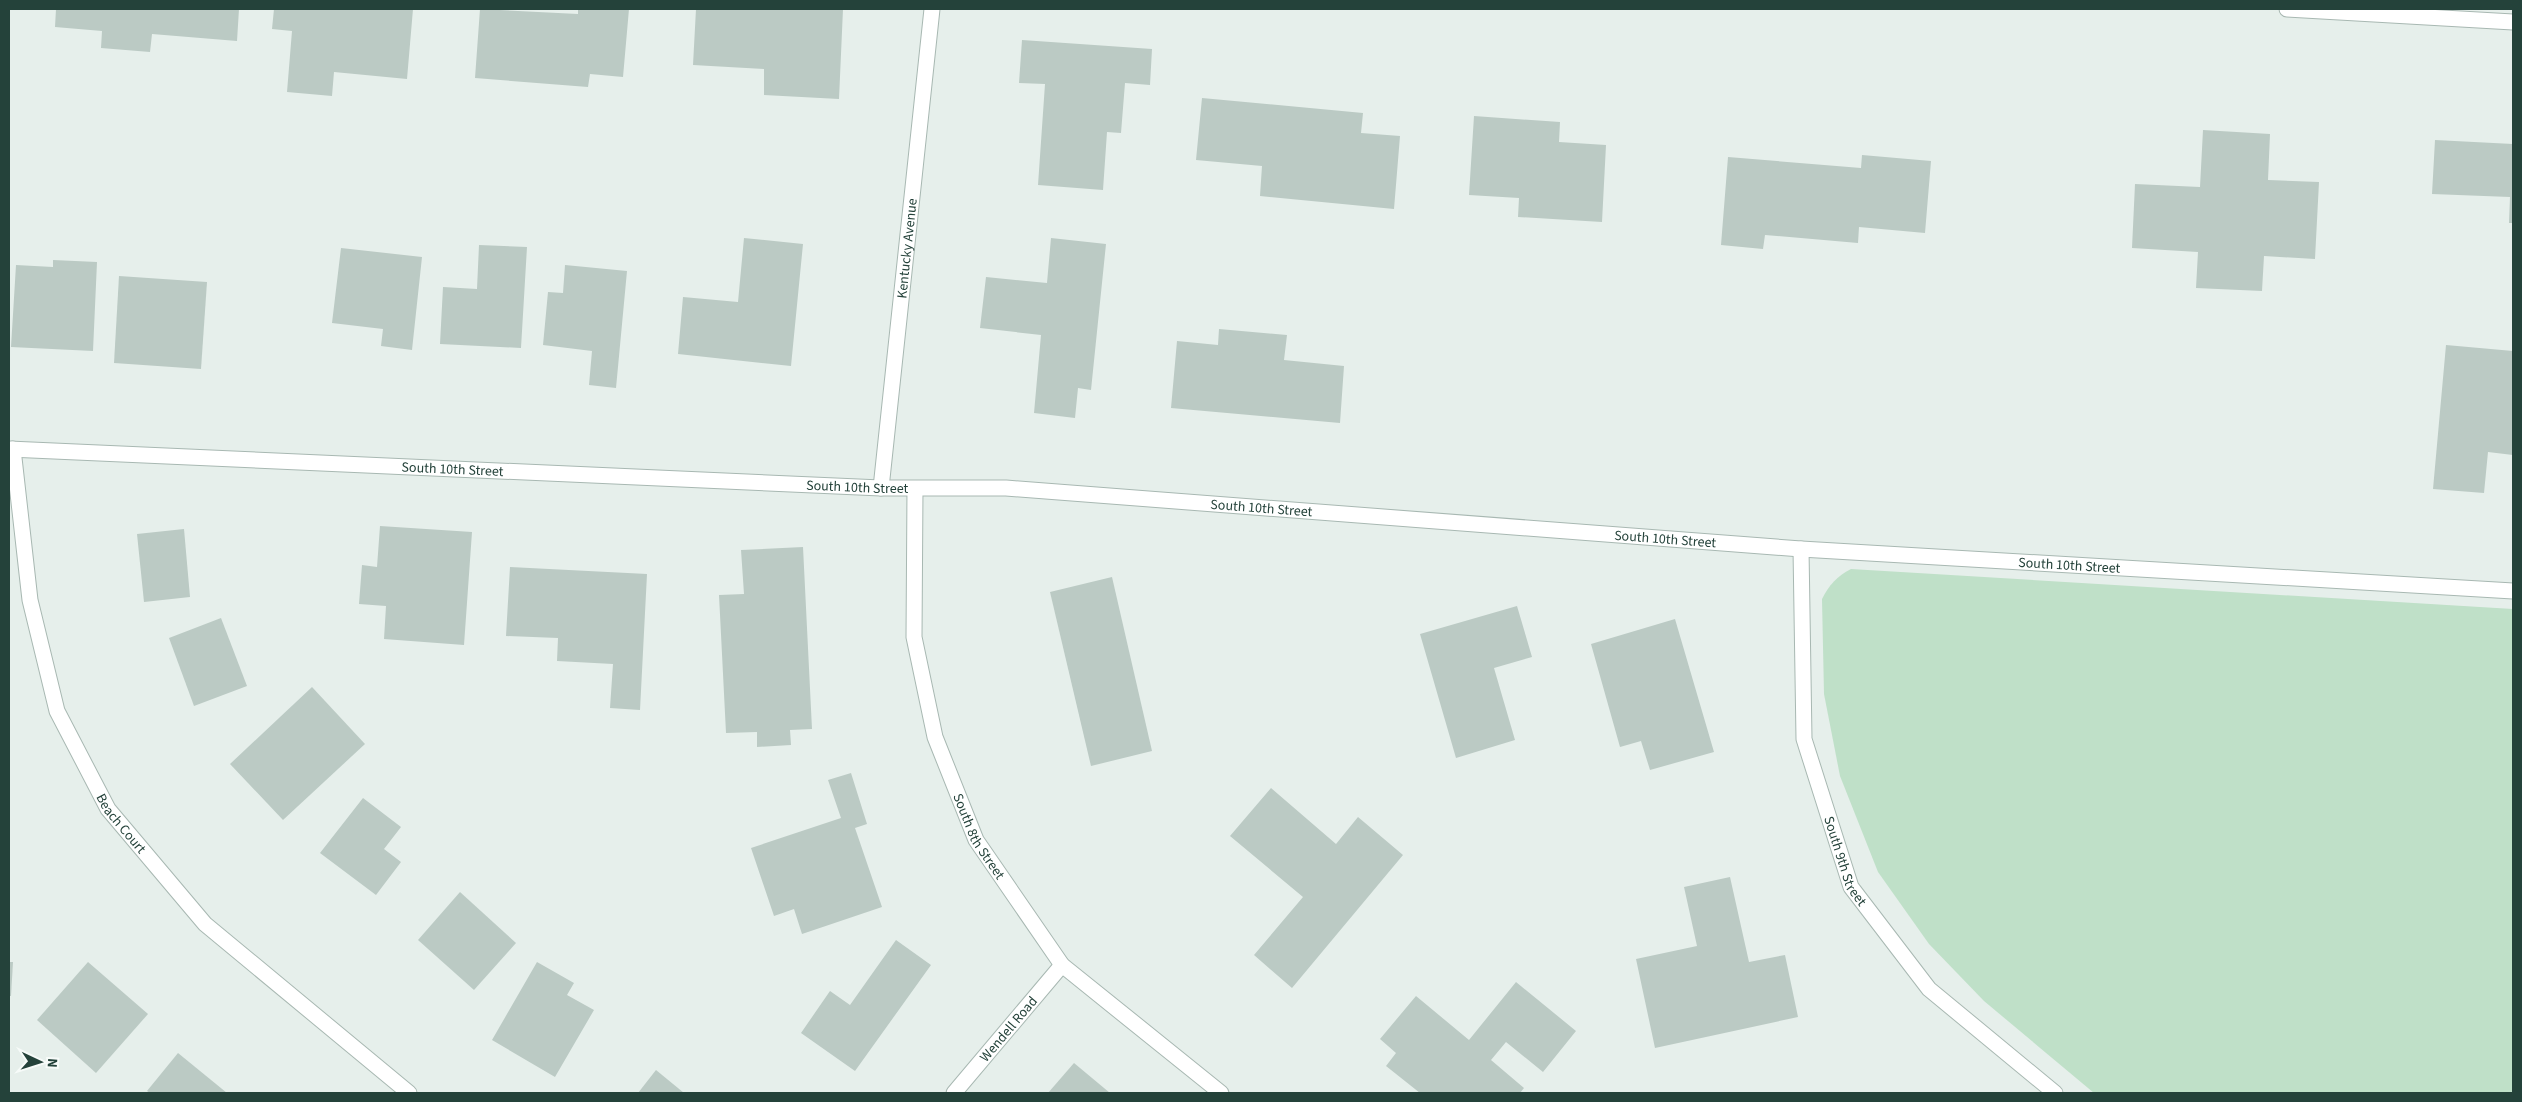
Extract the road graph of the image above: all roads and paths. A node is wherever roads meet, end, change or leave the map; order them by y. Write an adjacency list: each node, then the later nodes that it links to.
1 (932, 9): 5 (street, Kentucky Avenue)
2 (2287, 9): 3 (street)
3 (2513, 22)
4 (11, 449): 5 (street, South 10th Street); 10 (street, Beach Court)
5 (881, 488): 6 (street, South 10th Street)
6 (915, 489): 7 (street, South 10th Street); 9 (street, South 8th Street)
7 (1801, 549): 8 (street, South 10th Street); 13 (street, South 9th Street)
8 (2513, 592)
9 (1062, 965): 11 (street, Wendell Road); 12 (street, South 8th Street)
10 (409, 1093)
11 (954, 1093)
12 (1221, 1093)
13 (2055, 1093)

